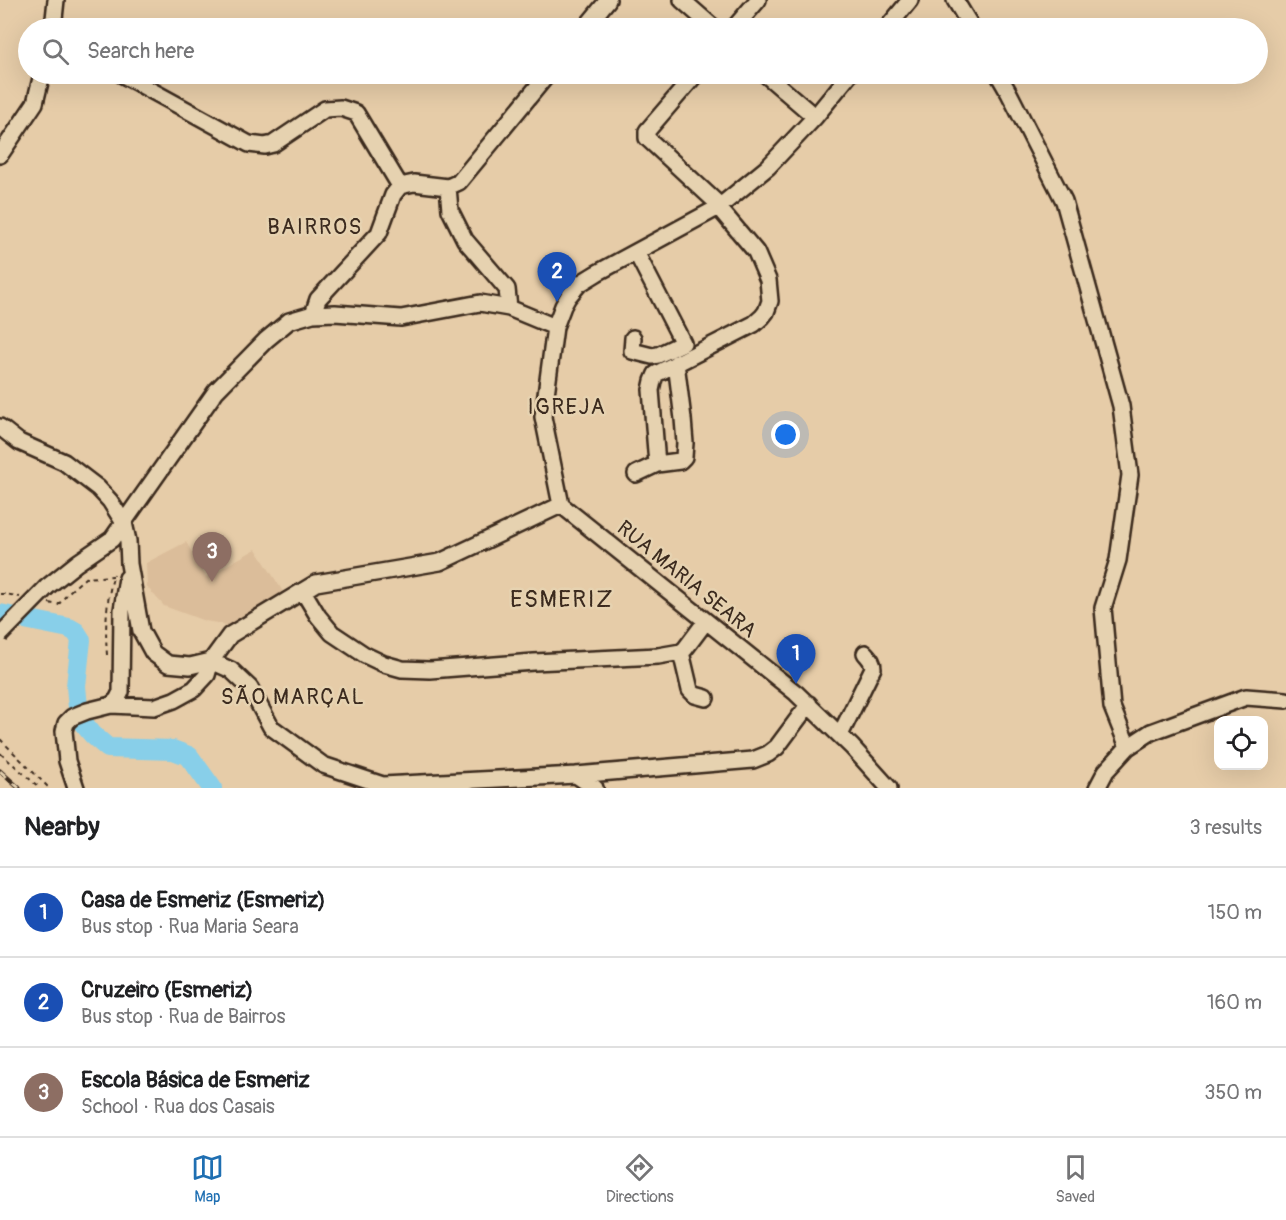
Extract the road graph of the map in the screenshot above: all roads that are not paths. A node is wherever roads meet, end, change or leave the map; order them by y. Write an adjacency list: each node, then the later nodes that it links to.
1 (56, 0): 7 (street)
2 (608, 0): 8 (street)
3 (682, 0): 9 (street)
4 (758, 0): 10 (street)
5 (910, 0): 11 (street)
6 (955, 0): 12 (street)
7 (54, 18)
8 (593, 18)
9 (703, 18)
10 (743, 18)
11 (895, 18)
12 (966, 18)
13 (40, 84): 21 (street)
14 (139, 84): 22 (street)
15 (540, 84): 23 (street)
16 (687, 84): 24 (street)
17 (777, 84): 20 (street)
18 (842, 84): 20 (street)
19 (1004, 84): 48 (street)
20 (815, 117): 24 (street)
21 (0, 155)
22 (400, 186): 23 (street); 27 (street)
23 (448, 187): 26 (street)
24 (719, 207): 25 (street); 30 (street)
25 (636, 252): 28 (street); 29 (street)
26 (509, 308): 27 (street); 28 (street)
27 (313, 314): 35 (street)
28 (555, 327): 34 (street)
29 (633, 338)
30 (676, 363): 32 (street); 32 (street)
31 (0, 428): 35 (street)
32 (657, 464): 33 (street)
33 (636, 474)
34 (561, 505): 37 (street); 38 (street, RUA MARIA SEARA)
35 (124, 523): 36 (street); 39 (street, bridge)
36 (129, 564): 42 (street); 46 (street)
37 (303, 591): 40 (street); 42 (street)
38 (706, 621): 40 (street); 45 (street, RUA MARIA SEARA)
39 (0, 635)
40 (681, 652): 43 (street)
41 (865, 653): 47 (street)
42 (211, 661): 46 (street); 49 (street)
43 (706, 698)
44 (1286, 700): 48 (street)
45 (809, 704): 47 (street, RUA MARIA SEARA); 49 (street)
46 (111, 705): 50 (street)
47 (840, 735): 52 (street, RUA MARIA SEARA)
48 (1128, 747): 53 (street)
49 (576, 775): 51 (street)
50 (76, 788)
51 (595, 788)
52 (889, 788)
53 (1097, 788)

